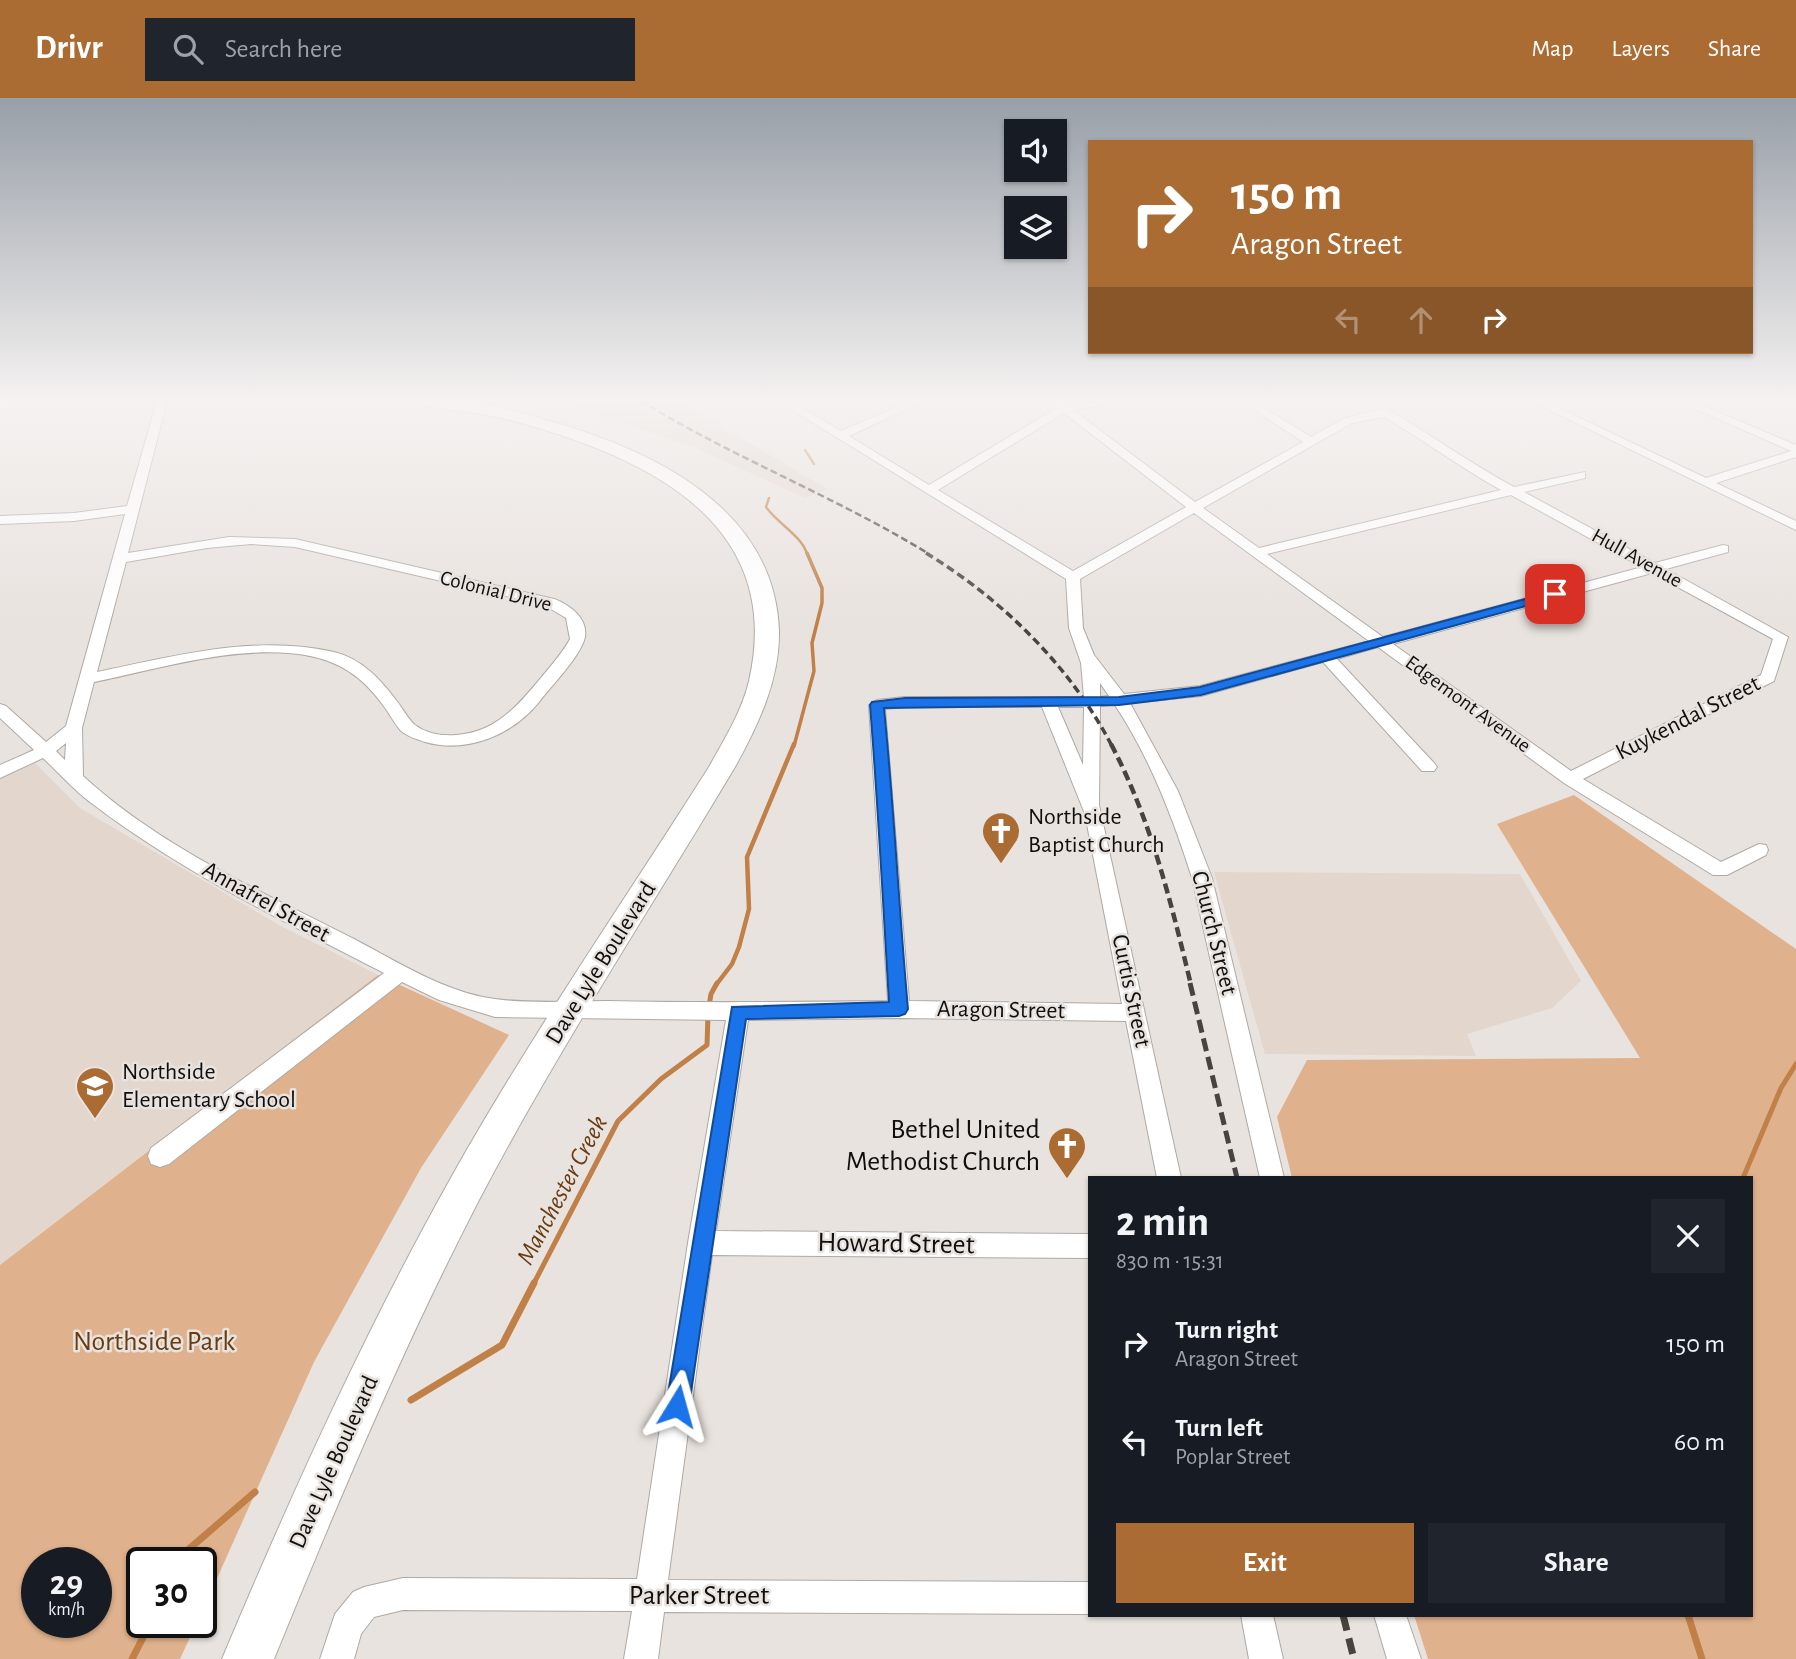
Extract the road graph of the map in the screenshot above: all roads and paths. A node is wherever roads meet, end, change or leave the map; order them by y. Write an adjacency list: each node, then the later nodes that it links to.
1 (142, 474): 15 (street)
2 (664, 474): 44 (main road, Dave Lyle Boulevard)
3 (905, 474): 12 (street)
4 (954, 474): 12 (street)
5 (1150, 474): 14 (street, Edgemont Avenue)
6 (1255, 474): 14 (street)
7 (1481, 474): 13 (street, Hull Avenue)
8 (1690, 474): 11 (street)
9 (1730, 474): 11 (street)
10 (1581, 475): 13 (street)
11 (1707, 482): 17 (street)
12 (931, 489): 22 (street)
13 (1514, 491): 19 (street); 21 (street, Hull Avenue)
14 (1195, 508): 19 (street, Edgemont Avenue); 22 (street)
15 (132, 509): 16 (street); 20 (street)
16 (0, 520)
17 (1796, 526)
18 (1723, 549): 21 (street)
19 (1259, 552): 24 (street, Edgemont Avenue)
20 (119, 559): 27 (street); 27 (street, Colonial Drive)
21 (1654, 568): 23 (street, Hull Avenue); 24 (street)
22 (1073, 577): 25 (street, Curtis Street)
23 (1781, 638): 39 (street, Kuykendal Street)
24 (1381, 641): 26 (street); 39 (street, Edgemont Avenue)
25 (1086, 653): 28 (street, Curtis Street); 32 (street, Church Street)
26 (1326, 656): 32 (street); 36 (street)
27 (86, 678): 34 (street)
28 (1092, 680): 30 (street, Curtis Street); 32 (street)
29 (1048, 701): 30 (street); 40 (street, Curtis Street); 43 (street)
30 (1092, 702): 32 (street); 33 (street, Curtis Street)
31 (0, 709): 35 (street, Annafrel Street)
32 (1125, 710): 33 (street); 49 (street, Church Street)
33 (1091, 722): 40 (street, Curtis Street)
34 (74, 728): 35 (street); 38 (street)
35 (45, 751): 37 (street); 38 (street, Annafrel Street)
36 (1428, 767)
37 (0, 772)
38 (74, 779): 42 (street, Annafrel Street)
39 (1570, 779): 41 (street, Edgemont Avenue)
40 (1091, 804): 46 (street, Curtis Street)
41 (1759, 850)
42 (400, 972): 44 (street, Annafrel Street); 47 (street)
43 (899, 1009): 45 (street, Aragon Street); 46 (street, Aragon Street)
44 (572, 1010): 45 (street, Aragon Street); 57 (main road, Dave Lyle Boulevard)
45 (718, 1012): 50 (street)
46 (1136, 1013): 48 (street, Curtis Street)
47 (160, 1156)
48 (1169, 1176)
49 (1272, 1176)
50 (701, 1243): 51 (street, Howard Street); 52 (street)
51 (1088, 1246)
52 (650, 1596): 53 (street, Parker Street); 56 (street, Parker Street); 58 (street)
53 (1088, 1598)
54 (1257, 1617): 59 (street)
55 (1391, 1617): 60 (street)
56 (338, 1655)
57 (248, 1659)
58 (641, 1659)
59 (1266, 1659)
60 (1404, 1659)

